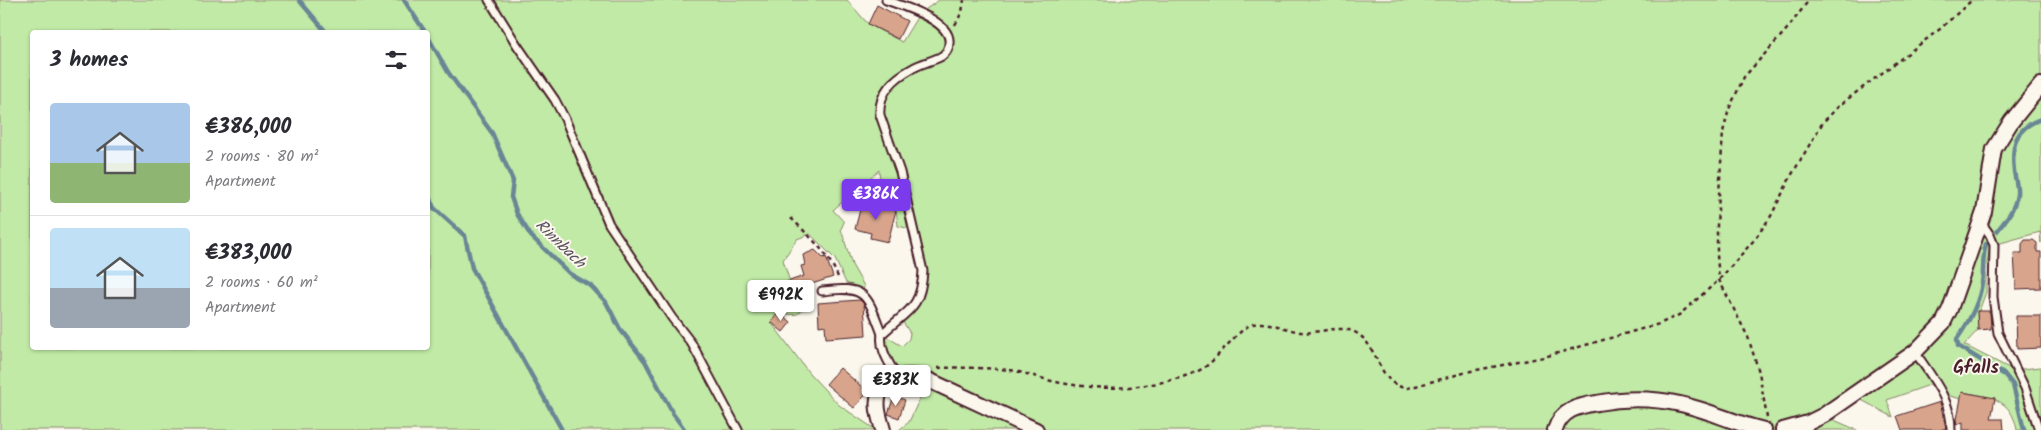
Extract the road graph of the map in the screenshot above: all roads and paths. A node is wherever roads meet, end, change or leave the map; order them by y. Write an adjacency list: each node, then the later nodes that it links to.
1 (489, 0): 18 (lane)
2 (886, 0): 6 (lane)
3 (964, 0): 6 (path)
4 (1809, 0): 10 (path)
5 (1972, 0): 10 (path)
6 (949, 35): 13 (lane)
7 (2041, 85): 9 (street)
8 (791, 218): 11 (path)
9 (1981, 222): 14 (street); 24 (lane)
10 (1719, 280): 15 (path); 17 (path)
11 (843, 288): 12 (lane); 13 (lane)
12 (822, 291)
13 (882, 334): 16 (lane)
14 (1915, 352): 22 (street); 23 (lane)
15 (914, 375): 16 (street); 20 (street)
16 (897, 377): 19 (street)
17 (1766, 426): 21 (street)
18 (738, 430)
19 (883, 430)
20 (1036, 430)
21 (1555, 430)
22 (1783, 430)
23 (1951, 430)
24 (2039, 430)

